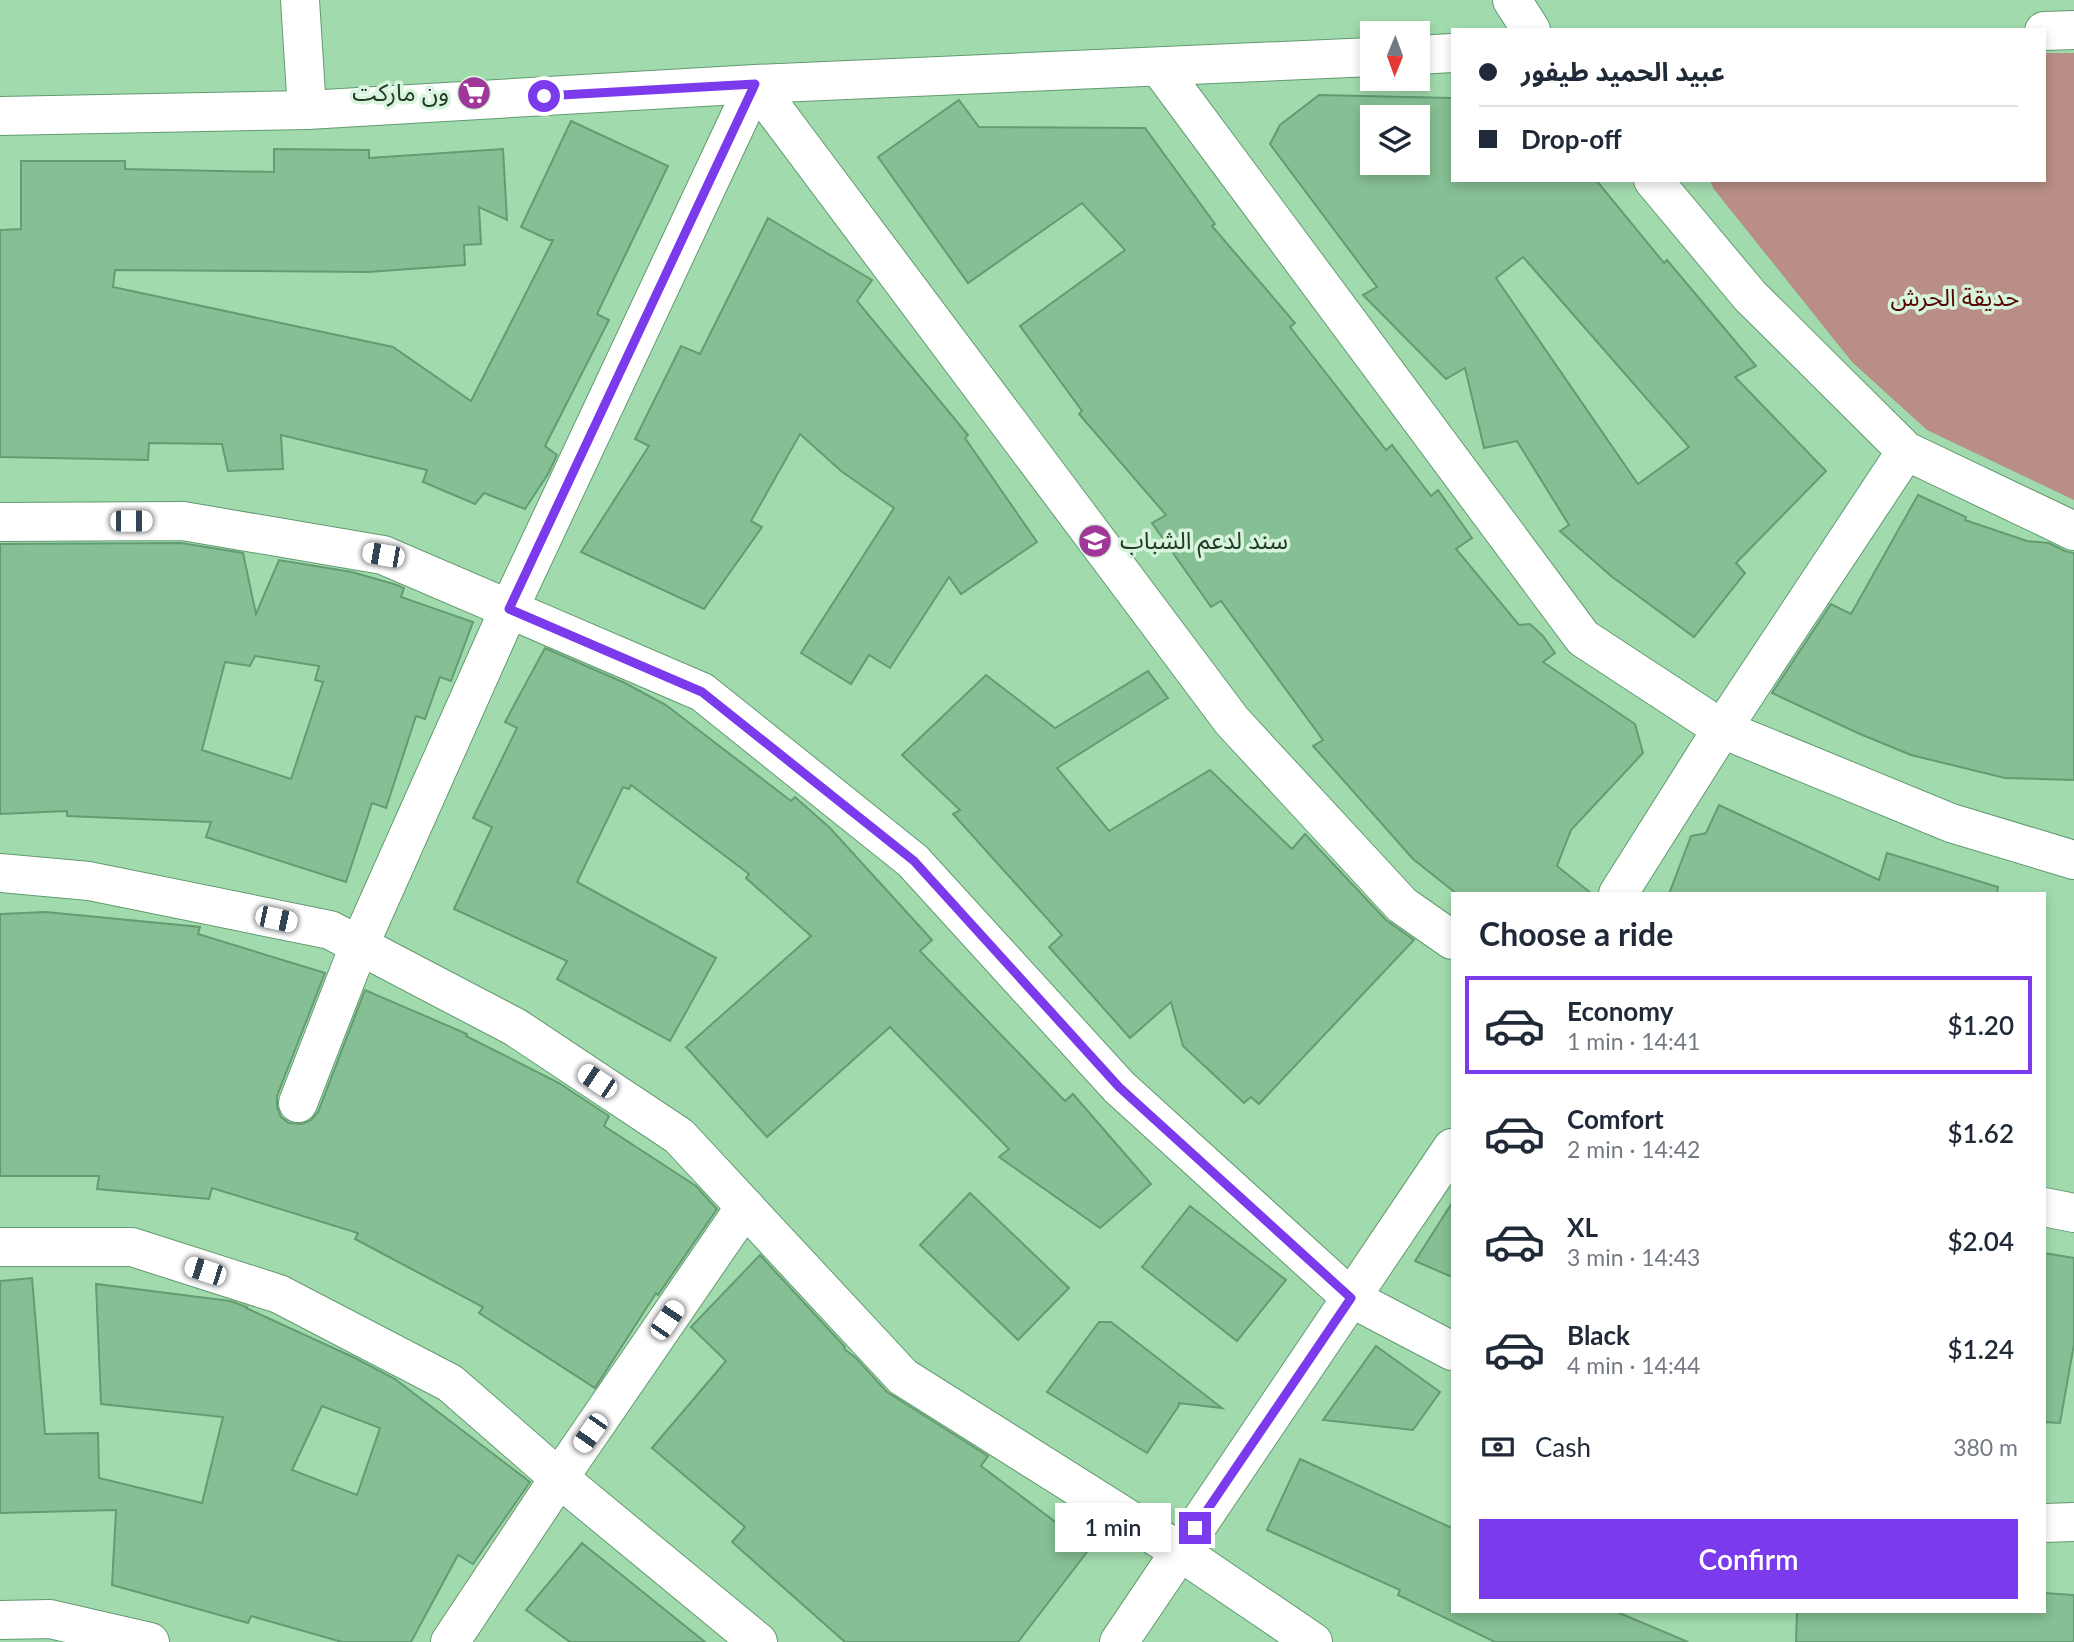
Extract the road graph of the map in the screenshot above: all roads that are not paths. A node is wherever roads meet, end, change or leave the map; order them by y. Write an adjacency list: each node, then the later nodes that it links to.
1 (300, 0): 11 (street)
2 (1513, 0): 3 (street)
3 (1530, 28)
4 (2074, 30): 5 (street)
5 (2046, 31)
6 (1451, 53): 7 (street)
7 (1430, 54)
8 (1360, 58): 9 (street)
9 (1159, 66): 10 (street); 18 (street)
10 (755, 84): 11 (street); 17 (street); 22 (street)
11 (307, 110): 12 (street)
12 (0, 116)
13 (1655, 182): 14 (street)
14 (1906, 451): 16 (street); 18 (street)
15 (0, 522): 17 (street)
16 (2074, 531)
17 (509, 609): 23 (street); 30 (street)
18 (1722, 729): 19 (street); 21 (street)
19 (2074, 860)
20 (0, 873): 23 (street)
21 (1619, 892)
22 (1451, 939)
23 (359, 946): 24 (street); 26 (street)
24 (298, 1103)
25 (1451, 1149): 30 (street)
26 (745, 1207): 32 (street); 35 (street)
27 (2046, 1207): 28 (street)
28 (2074, 1213)
29 (0, 1247): 32 (street)
30 (1351, 1298): 31 (street); 35 (street)
31 (1451, 1350)
32 (559, 1478): 38 (street); 39 (street)
33 (2074, 1522): 34 (street)
34 (2046, 1523)
35 (1179, 1551): 40 (street); 41 (street)
36 (0, 1620): 37 (street)
37 (150, 1642)
38 (450, 1642)
39 (758, 1642)
40 (1119, 1642)
41 (1313, 1642)

